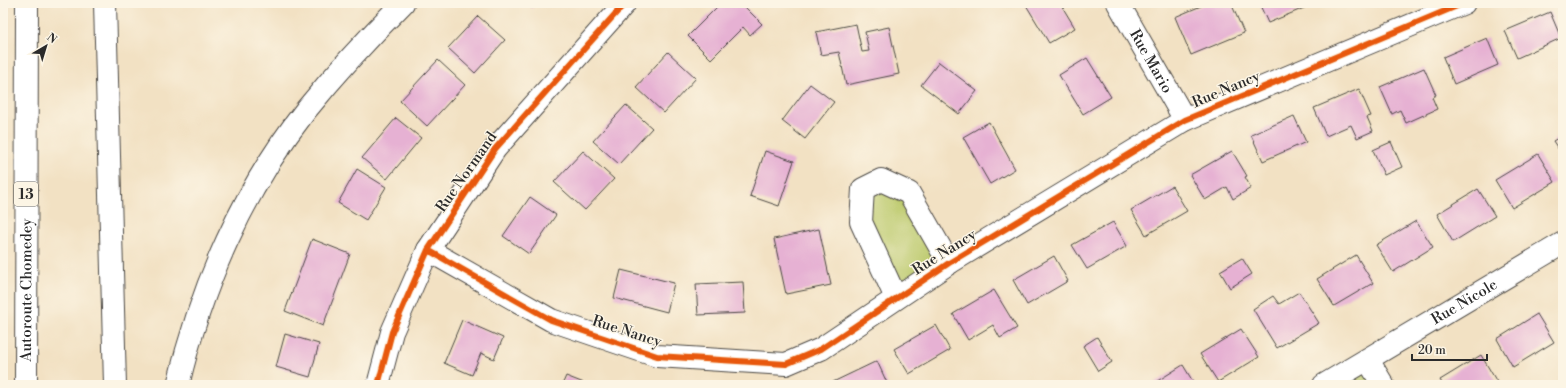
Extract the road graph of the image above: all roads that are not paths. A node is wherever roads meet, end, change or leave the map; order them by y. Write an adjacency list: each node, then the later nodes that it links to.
1 (27, 3): 13 (main road, Autoroute Chomedey / 13)
2 (105, 3): 14 (main road)
3 (403, 3): 15 (main road)
4 (625, 3): 9 (main road, Rue Normand)
5 (1118, 3): 7 (main road, Rue Mario)
6 (1464, 3): 7 (main road, Rue Nancy)
7 (1185, 120): 10 (main road, Rue Nancy)
8 (1563, 243): 12 (main road, Rue Nicole)
9 (428, 250): 11 (main road, Rue Nancy); 16 (main road, Rue Normand)
10 (949, 263): 11 (main road, Rue Nancy); 11 (main road, Rue Nancy)
11 (896, 298)
12 (1368, 360): 17 (main road, Rue Nicole); 18 (main road)
13 (26, 385)
14 (115, 385)
15 (178, 385)
16 (378, 385)
17 (1324, 385)
18 (1383, 385)

